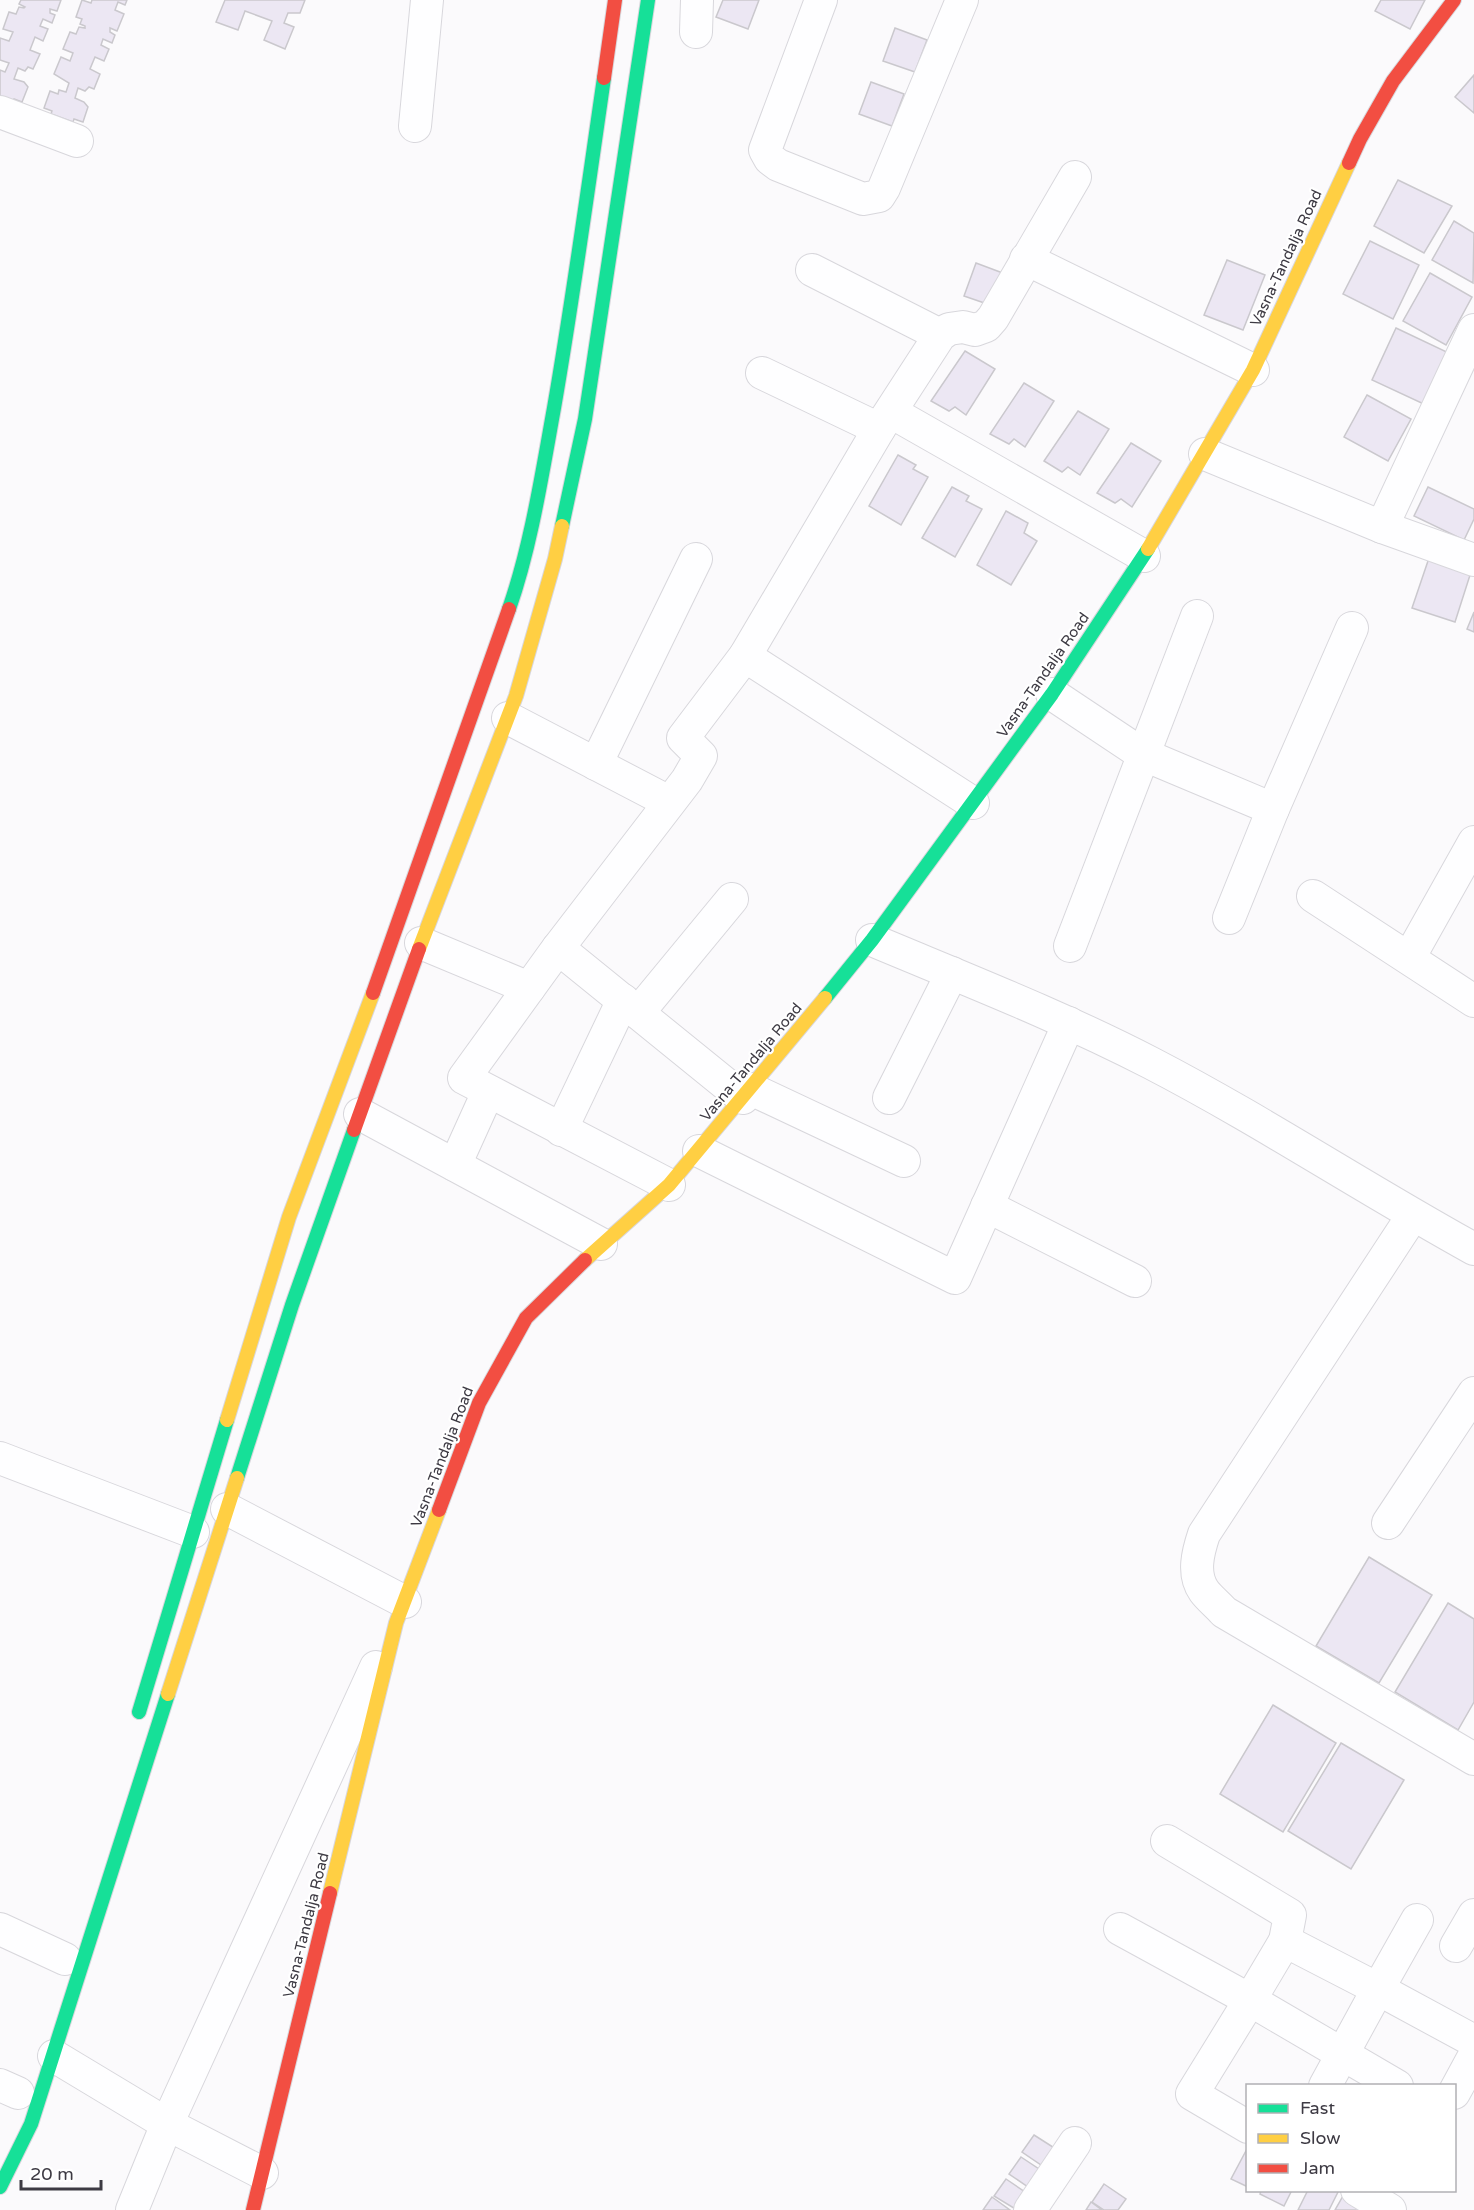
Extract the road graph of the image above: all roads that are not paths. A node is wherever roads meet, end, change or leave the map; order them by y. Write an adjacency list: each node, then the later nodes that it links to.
1 (427, 0): 10 (street)
2 (615, 0): 67 (street)
3 (648, 0): 29 (street)
4 (697, 0): 8 (street)
5 (821, 0): 6 (street)
6 (962, 0)
7 (1454, 0): 17 (street, Vasna-Tandalja Road)
8 (696, 32)
9 (0, 112): 11 (street)
10 (415, 126)
11 (77, 141)
12 (1075, 177): 13 (street)
13 (1026, 260): 16 (street); 17 (street)
14 (813, 270): 16 (street)
15 (1474, 330): 21 (street)
16 (940, 335): 19 (street)
17 (1253, 370): 20 (street, Vasna-Tandalja Road)
18 (762, 373): 19 (street)
19 (885, 421): 22 (street); 27 (street)
20 (1205, 454): 21 (street); 22 (street, Vasna-Tandalja Road)
21 (1382, 527): 24 (street)
22 (1144, 555): 28 (street, Vasna-Tandalja Road)
23 (696, 559): 31 (street)
24 (1474, 560)
25 (1197, 616): 30 (street)
26 (1352, 628): 34 (street)
27 (745, 656): 32 (street); 33 (street)
28 (1052, 694): 30 (street); 33 (street, Vasna-Tandalja Road)
29 (508, 718): 31 (street); 40 (street)
30 (1142, 754): 34 (street); 41 (street)
31 (596, 764): 32 (street)
32 (669, 802): 42 (street)
33 (973, 803): 39 (street, Vasna-Tandalja Road)
34 (1273, 809): 38 (street)
35 (1474, 842): 43 (street)
36 (1313, 896): 43 (street)
37 (732, 899): 47 (street)
38 (1228, 918)
39 (872, 940): 44 (street); 50 (street, Vasna-Tandalja Road)
40 (421, 943): 45 (street); 52 (street)
41 (1070, 946)
42 (558, 948): 45 (street); 47 (street)
43 (1409, 958): 46 (street)
44 (951, 973): 48 (street); 51 (street)
45 (529, 988): 49 (street)
46 (1474, 1001)
47 (630, 1007): 50 (street); 53 (street)
48 (1070, 1023): 58 (street); 59 (street)
49 (488, 1092): 53 (street); 56 (street)
50 (747, 1094): 54 (street, Vasna-Tandalja Road); 55 (street)
51 (889, 1098)
52 (360, 1114): 56 (street); 65 (street)
53 (561, 1130): 57 (street)
54 (699, 1151): 57 (street, Vasna-Tandalja Road); 58 (street)
55 (904, 1161)
56 (455, 1165): 60 (street)
57 (669, 1185): 60 (street, Vasna-Tandalja Road)
58 (987, 1206): 62 (street)
59 (1413, 1215): 61 (street); 70 (street)
60 (601, 1244): 68 (street, Vasna-Tandalja Road)
61 (1474, 1249)
62 (1136, 1281)
63 (1471, 1404): 66 (street)
64 (0, 1458): 67 (street)
65 (227, 1509): 68 (street); 81 (street)
66 (1388, 1523)
67 (193, 1532): 69 (street)
68 (400, 1612): 88 (street); 91 (street, Vasna-Tandalja Road)
69 (136, 1723)
70 (1474, 1759)
71 (1167, 1841): 76 (street)
72 (1474, 1915): 77 (street)
73 (1417, 1920): 79 (street)
74 (0, 1929): 78 (street)
75 (1120, 1929): 80 (street)
76 (1285, 1941): 79 (street); 80 (street)
77 (1456, 1946)
78 (65, 1959)
79 (1378, 1989): 82 (street); 83 (street)
80 (1250, 2000): 83 (street); 89 (street)
81 (56, 2039): 88 (street); 92 (street)
82 (1474, 2041)
83 (1343, 2055): 85 (street); 86 (street)
84 (1474, 2056): 87 (street)
85 (1326, 2084)
86 (1395, 2084)
87 (1456, 2091)
88 (167, 2124): 91 (street); 93 (street)
89 (1246, 2126)
90 (1075, 2143): 95 (street)
91 (262, 2173): 94 (street, Vasna-Tandalja Road)
92 (0, 2187)
93 (132, 2210)
94 (253, 2210)
95 (1030, 2210)

